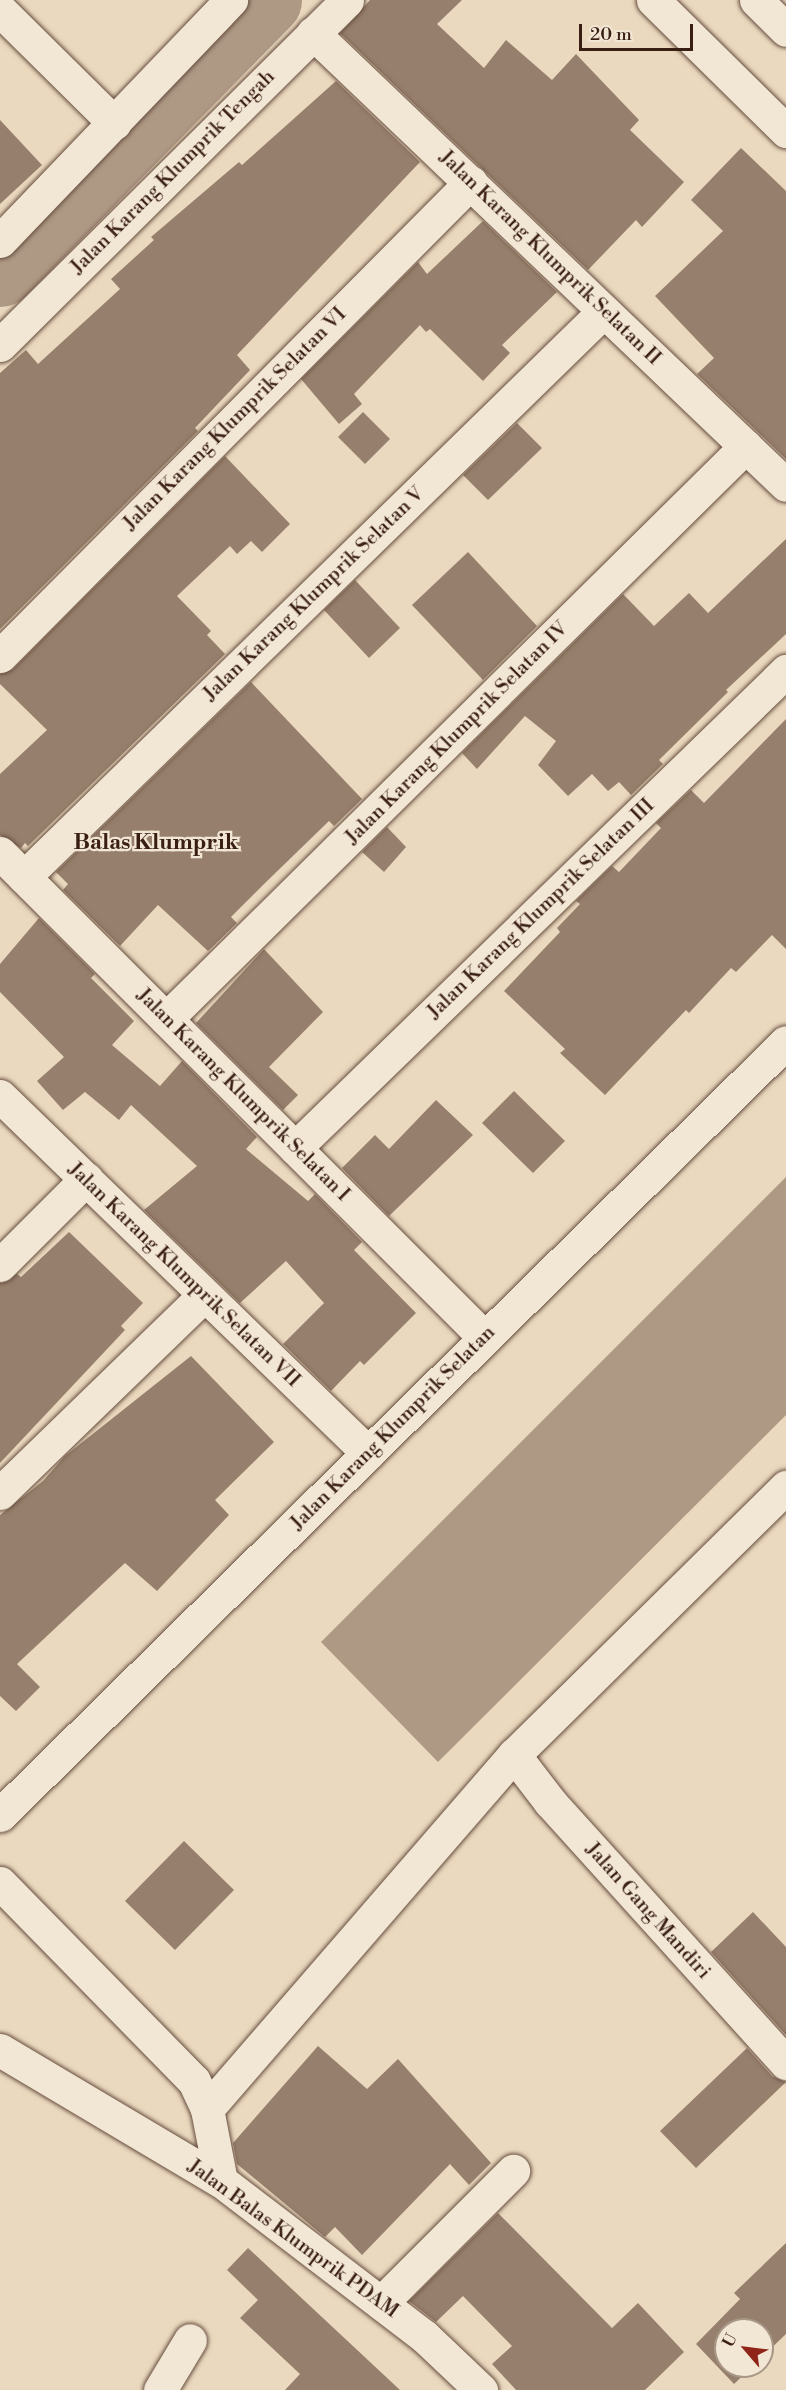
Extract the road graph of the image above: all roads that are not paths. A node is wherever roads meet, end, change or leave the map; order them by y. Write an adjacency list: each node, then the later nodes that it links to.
1 (231, 0): 8 (street)
2 (347, 0): 7 (street, Jalan Karang Klumprik Tengah)
3 (653, 0): 9 (street)
4 (756, 0): 6 (street)
5 (0, 10): 8 (street)
6 (786, 30)
7 (313, 33): 10 (street, Jalan Karang Klumprik Selatan II); 13 (street, Jalan Karang Klumprik Tengah)
8 (114, 123): 11 (street)
9 (786, 131)
10 (471, 182): 12 (street, Jalan Karang Klumprik Selatan II); 16 (street, Jalan Karang Klumprik Selatan VI)
11 (0, 241)
12 (604, 311): 14 (street, Jalan Karang Klumprik Selatan II); 19 (street, Jalan Karang Klumprik Selatan V)
13 (0, 345)
14 (746, 446): 15 (street, Jalan Karang Klumprik Selatan II); 20 (street, Jalan Karang Klumprik Selatan IV)
15 (786, 485)
16 (0, 656)
17 (786, 671): 23 (street, Jalan Karang Klumprik Selatan III)
18 (0, 853): 19 (street, Jalan Karang Klumprik Selatan I)
19 (24, 877): 20 (street, Jalan Karang Klumprik Selatan I)
20 (166, 1019): 23 (street, Jalan Karang Klumprik Selatan I)
21 (786, 1042): 27 (street, Jalan Karang Klumprik Selatan)
22 (0, 1096): 24 (street, Jalan Karang Klumprik Selatan VII)
23 (295, 1148): 27 (street, Jalan Karang Klumprik Selatan I)
24 (86, 1179): 25 (street); 26 (street, Jalan Karang Klumprik Selatan VII)
25 (0, 1265)
26 (204, 1295): 28 (street, Jalan Karang Klumprik Selatan VII); 30 (street)
27 (485, 1338): 28 (street, Jalan Karang Klumprik Selatan)
28 (368, 1453): 32 (street, Jalan Karang Klumprik Selatan)
29 (786, 1487): 31 (street)
30 (0, 1493)
31 (518, 1760): 35 (street, Jalan Gang Mandiri); 36 (street)
32 (0, 1815)
33 (0, 1883): 36 (street)
34 (0, 2050): 38 (street, Jalan Balas Klumprik PDAM)
35 (786, 2063)
36 (207, 2109): 38 (street)
37 (513, 2171): 39 (street)
38 (221, 2181): 39 (street, Jalan Balas Klumprik PDAM)
39 (381, 2303): 42 (street, Jalan Balas Klumprik PDAM)
40 (190, 2340): 41 (street)
41 (160, 2390)
42 (481, 2390)

